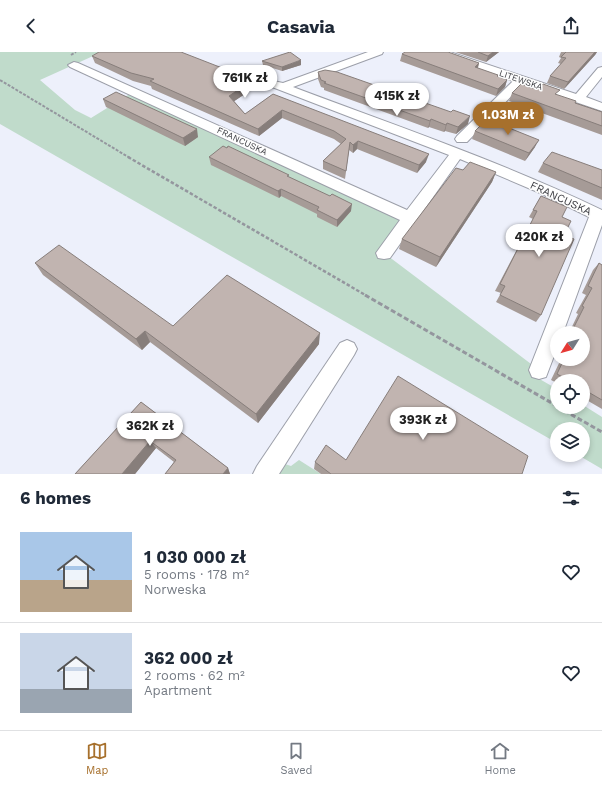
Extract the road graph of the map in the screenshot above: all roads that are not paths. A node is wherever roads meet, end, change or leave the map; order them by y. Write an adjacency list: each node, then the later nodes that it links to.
1 (378, 52): 7 (street)
2 (440, 52): 6 (street, LITEWSKA)
3 (74, 65): 13 (street, FRANCUSKA)
4 (217, 67): 7 (street, FRANCUSKA)
5 (602, 70): 8 (street)
6 (520, 80): 8 (street, LITEWSKA); 10 (street)
7 (282, 87): 11 (street, FRANCUSKA)
8 (578, 99): 9 (street, LITEWSKA)
9 (602, 107)
10 (462, 139)
11 (457, 154): 12 (street, FRANCUSKA); 13 (street)
12 (600, 216): 16 (street, FRANCUSKA)
13 (410, 218): 14 (street)
14 (384, 253)
15 (347, 349): 17 (street)
16 (539, 370)
17 (265, 474)

